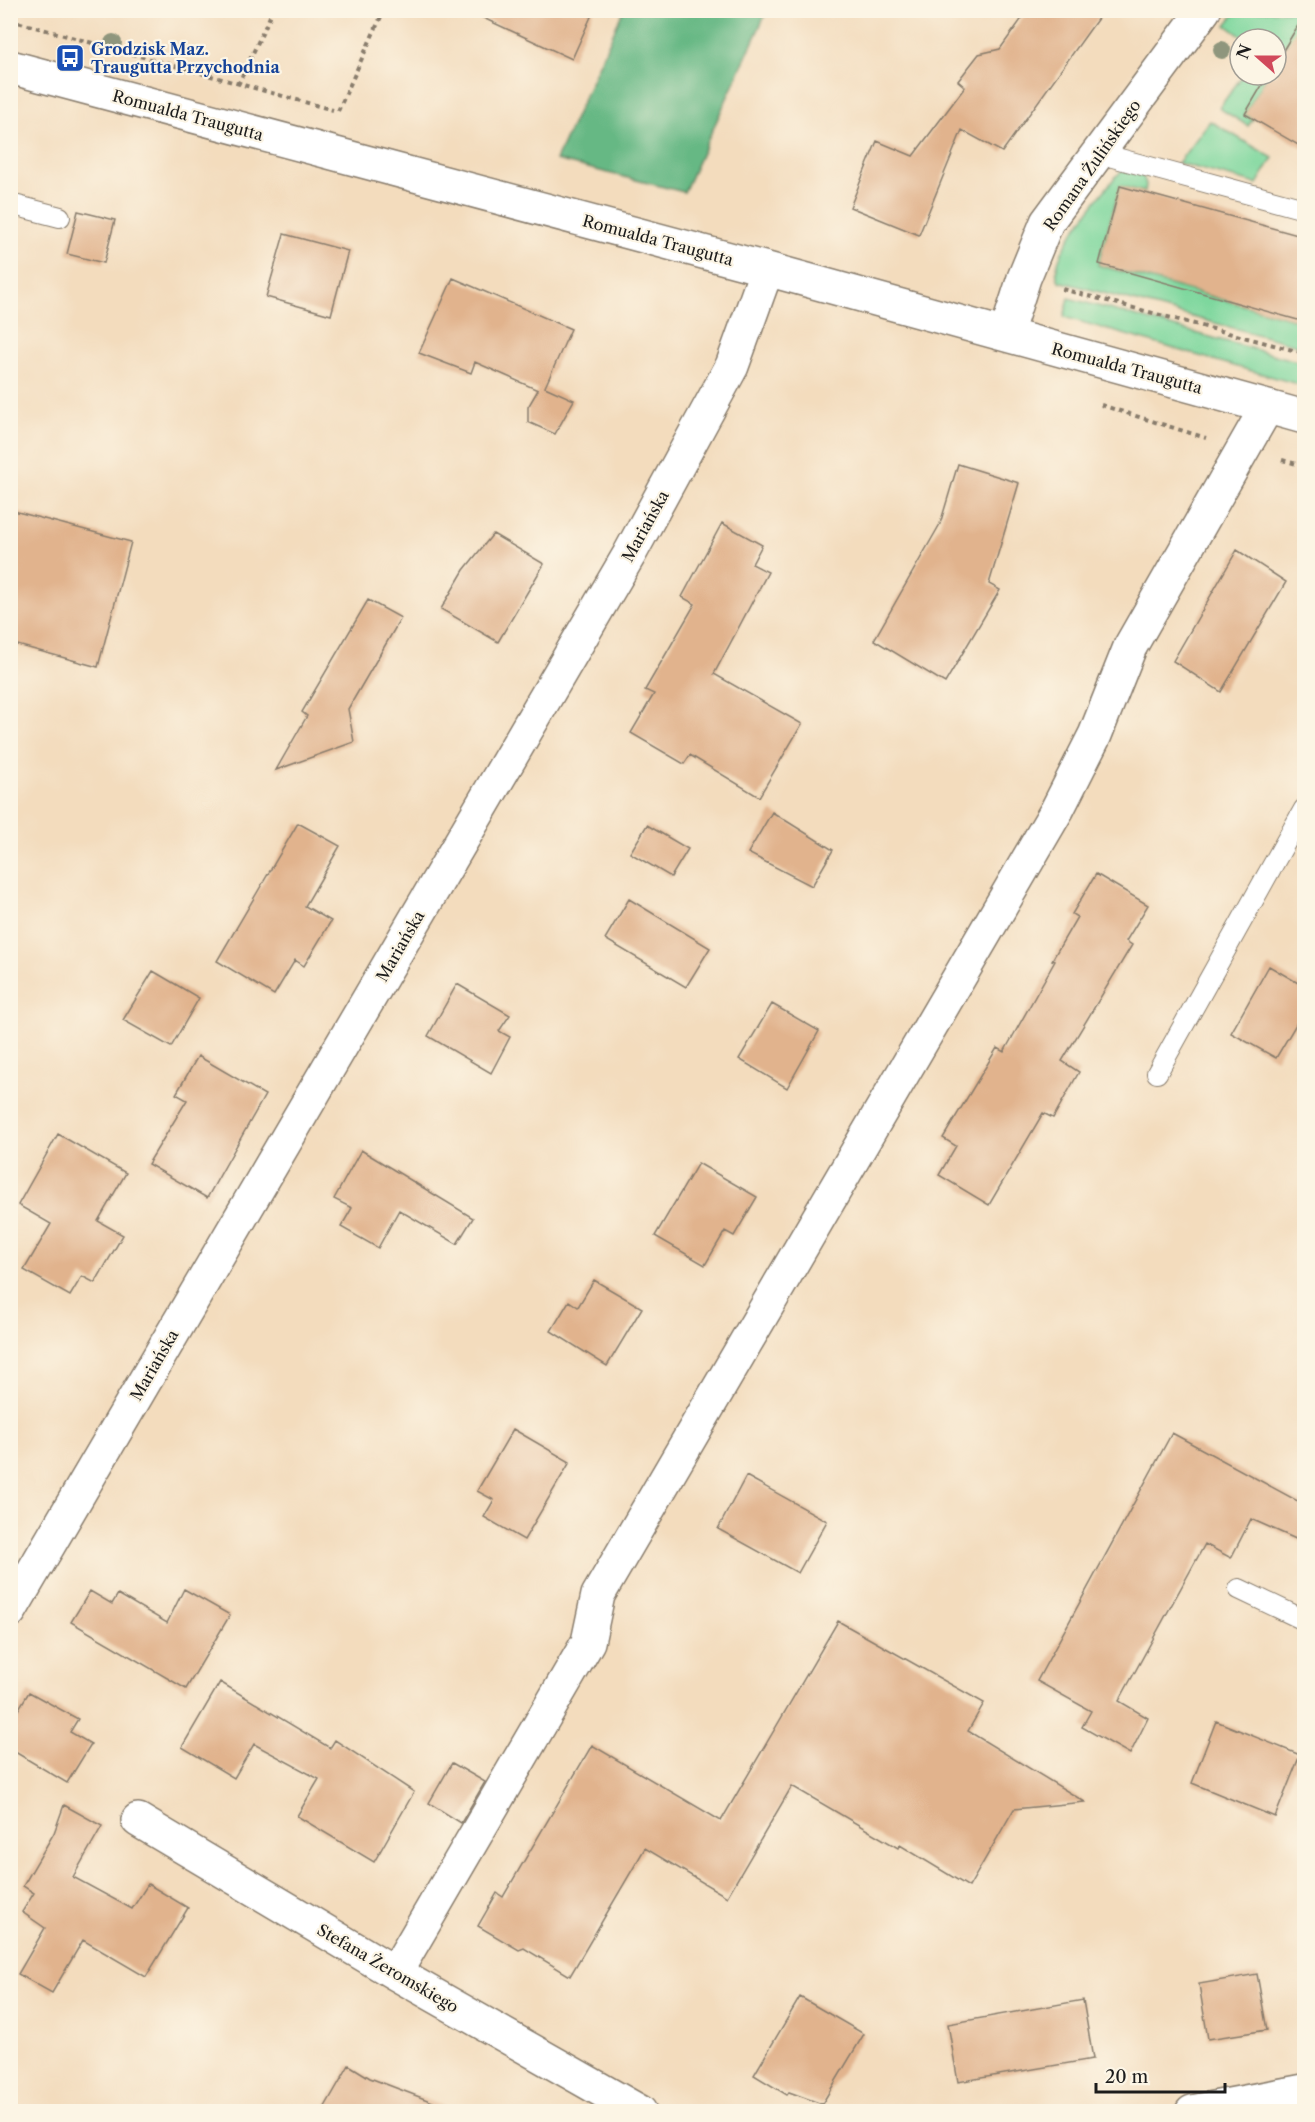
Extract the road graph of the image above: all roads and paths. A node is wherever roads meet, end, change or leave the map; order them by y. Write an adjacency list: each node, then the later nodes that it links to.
1 (273, 10): 6 (path)
2 (384, 10): 5 (path)
3 (1204, 10): 7 (street, Romana Żulińskiego)
4 (10, 67): 6 (street, Romualda Traugutta)
5 (338, 111)
6 (220, 124): 11 (street, Romualda Traugutta)
7 (1098, 153): 9 (lane); 13 (street, Romana Żulińskiego)
8 (10, 204): 10 (lane)
9 (1305, 208)
10 (60, 217)
11 (767, 269): 13 (street, Romualda Traugutta); 20 (street, Mariańska)
12 (1058, 288): 14 (path)
13 (1006, 334): 15 (street, Romualda Traugutta)
14 (1305, 353)
15 (1267, 407): 16 (street, Romualda Traugutta); 23 (street)
16 (1305, 417)
17 (1305, 809): 18 (lane)
18 (1157, 1073)
19 (1239, 1589): 21 (lane)
20 (10, 1611)
21 (1305, 1620)
22 (138, 1820): 23 (street, Stefana Żeromskiego)
23 (395, 1973): 25 (street, Stefana Żeromskiego)
24 (1305, 2091): 26 (street)
25 (640, 2112)
26 (1192, 2112)

